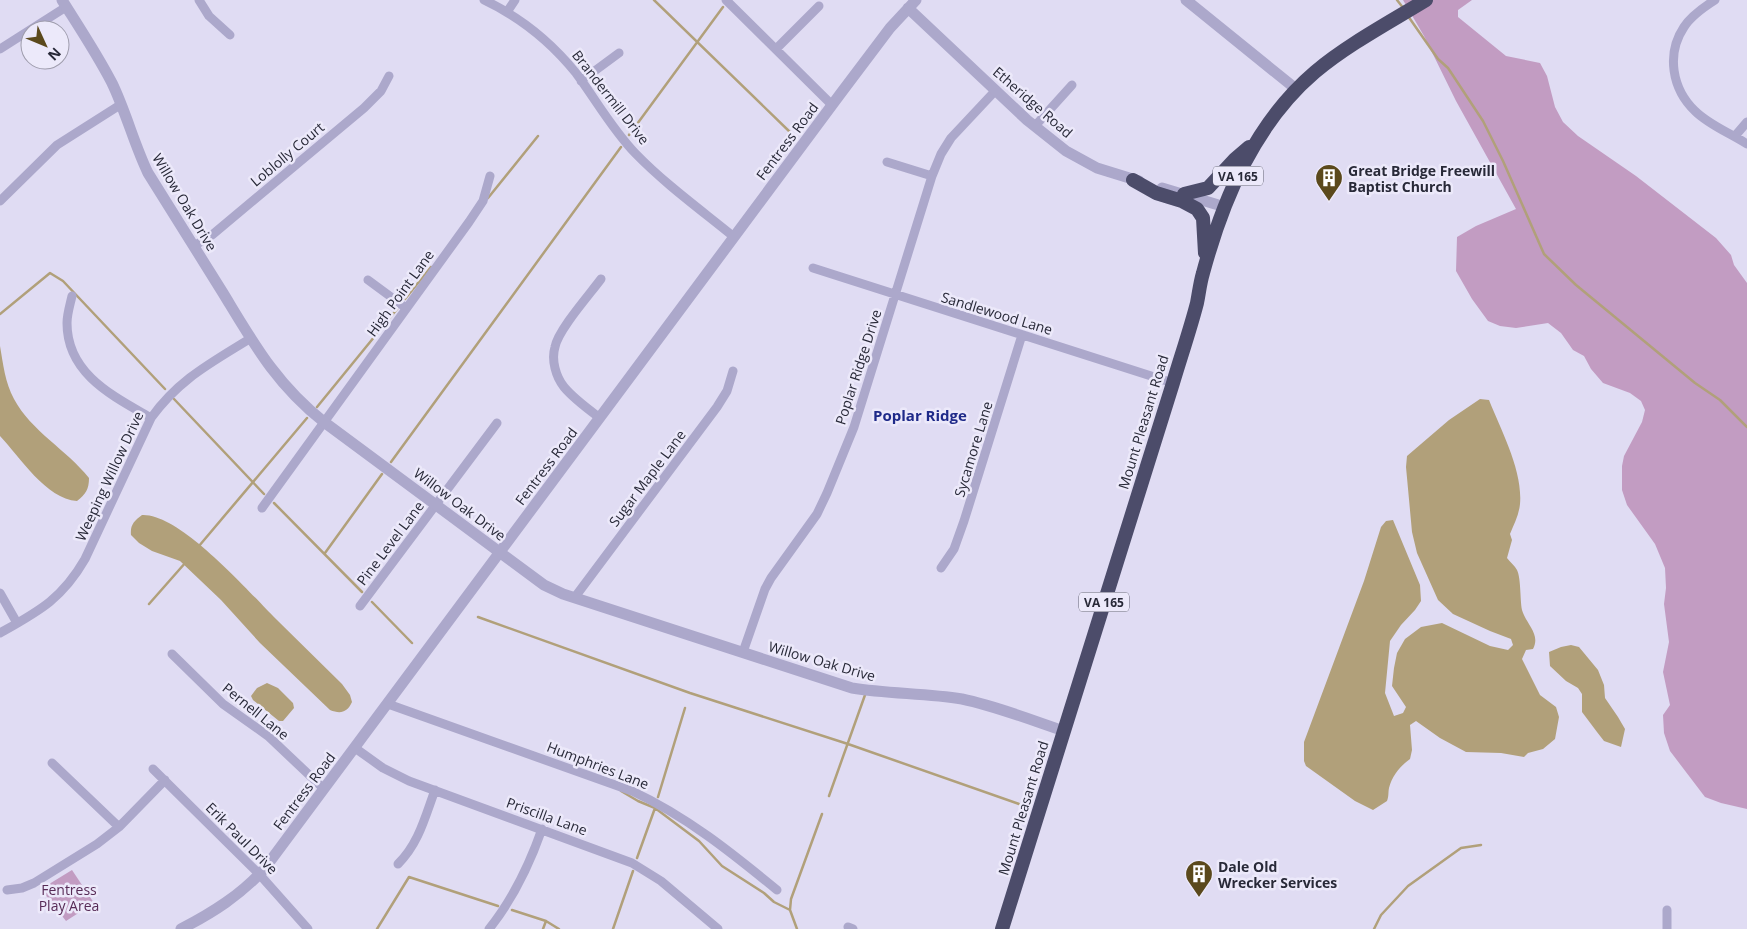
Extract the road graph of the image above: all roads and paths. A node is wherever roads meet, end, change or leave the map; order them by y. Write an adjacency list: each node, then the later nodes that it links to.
1 (199, 0): 12 (street)
2 (484, 0): 11 (street, Brandermill Drive)
3 (515, 0): 11 (street)
4 (726, 0): 14 (street)
5 (1186, 0): 19 (street)
6 (1426, 0): 19 (highway, Mount Pleasant Road / VA 165)
7 (1715, 0): 25 (street)
8 (909, 3): 20 (street, Etheridge Road); 22 (street, Fentress Road)
9 (64, 4): 13 (street); 21 (street, Willow Oak Drive)
10 (819, 6): 14 (street)
11 (507, 12): 17 (street, Brandermill Drive)
12 (230, 35)
13 (0, 49)
14 (776, 49): 22 (street)
15 (619, 53): 17 (street)
16 (389, 76): 36 (street, Loblolly Court)
17 (581, 81): 35 (street, Brandermill Drive)
18 (1072, 86): 24 (street)
19 (1296, 89): 26 (highway, Mount Pleasant Road / VA 165)
20 (996, 90): 24 (street, Etheridge Road); 30 (street, Poplar Ridge Drive)
21 (120, 105): 33 (street); 36 (street, Willow Oak Drive)
22 (832, 105): 35 (street, Fentress Road)
23 (1747, 122): 25 (street)
24 (1035, 126): 31 (street, Etheridge Road)
25 (1735, 136): 27 (street)
26 (1255, 141): 32 (highway); 34 (highway, Mount Pleasant Road / VA 165)
27 (1747, 144)
28 (887, 162): 30 (street)
29 (490, 176): 43 (street, High Point Lane)
30 (932, 176): 41 (street, Poplar Ridge Drive)
31 (1133, 180): 32 (street, Etheridge Road); 38 (highway)
32 (1184, 194): 34 (street, Etheridge Road)
33 (0, 201)
34 (1225, 207): 38 (highway, Mount Pleasant Road / VA 165)
35 (734, 237): 49 (street, Fentress Road)
36 (194, 246): 45 (street, Willow Oak Drive)
37 (813, 268): 41 (street, Sandlewood Lane)
38 (1203, 274): 47 (highway, Mount Pleasant Road / VA 165)
39 (601, 279): 49 (street)
40 (368, 280): 43 (street)
41 (895, 295): 44 (street, Sandlewood Lane); 61 (street, Poplar Ridge Drive)
42 (72, 296): 48 (street)
43 (406, 308): 50 (street, High Point Lane)
44 (1022, 335): 47 (street, Sandlewood Lane); 55 (street, Sycamore Lane)
45 (251, 338): 48 (street, Weeping Willow Drive); 50 (street, Willow Oak Drive)
46 (732, 371): 57 (street, Sugar Maple Lane)
47 (1173, 383): 64 (highway, Mount Pleasant Road / VA 165)
48 (151, 418): 59 (street, Weeping Willow Drive)
49 (600, 418): 54 (street, Fentress Road)
50 (324, 422): 52 (street, Willow Oak Drive); 53 (street, High Point Lane)
51 (497, 423): 52 (street, Pine Level Lane)
52 (436, 504): 54 (street, Willow Oak Drive); 58 (street, Pine Level Lane)
53 (262, 508)
54 (500, 552): 57 (street, Willow Oak Drive); 63 (street, Fentress Road)
55 (941, 568)
56 (0, 593): 59 (street)
57 (575, 597): 61 (street, Willow Oak Drive)
58 (360, 606)
59 (17, 623): 60 (street, Weeping Willow Drive)
60 (0, 633)
61 (743, 652): 64 (street, Willow Oak Drive)
62 (172, 654): 69 (street, Pernell Lane)
63 (388, 704): 65 (street, Fentress Road); 76 (street, Humphries Lane)
64 (1064, 731): 82 (highway, Mount Pleasant Road / VA 165)
65 (355, 748): 69 (street, Fentress Road); 70 (street, Priscilla Lane)
66 (52, 763): 71 (street)
67 (153, 769): 68 (street, Erik Paul Drive)
68 (165, 780): 71 (street); 74 (street, Erik Paul Drive)
69 (324, 789): 74 (street, Fentress Road)
70 (435, 790): 72 (street, Priscilla Lane); 73 (street)
71 (119, 827): 75 (street)
72 (542, 829): 80 (street); 81 (street, Priscilla Lane)
73 (398, 864)
74 (260, 875): 78 (street, Fentress Road); 79 (street, Erik Paul Drive)
75 (7, 890)
76 (777, 890)
77 (1667, 910): 83 (street)
78 (181, 929)
79 (308, 929)
80 (489, 929)
81 (718, 929)
82 (1002, 929)
83 (1666, 929)

